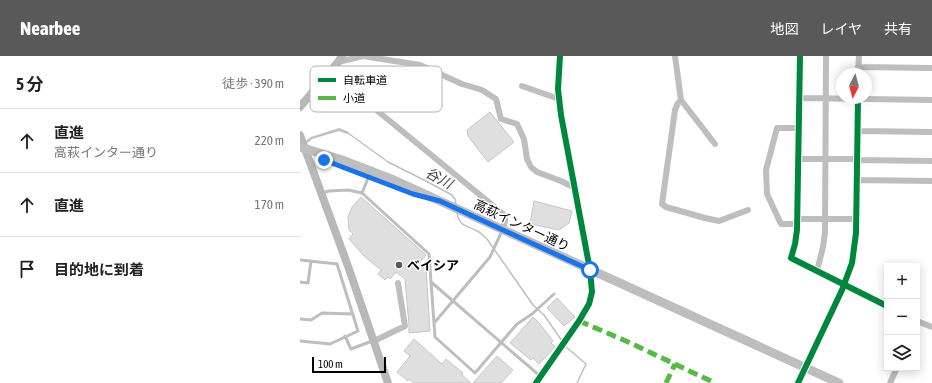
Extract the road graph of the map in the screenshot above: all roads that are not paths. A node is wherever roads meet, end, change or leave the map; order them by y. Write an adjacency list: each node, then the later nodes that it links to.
1 (363, 56): 7 (street); 8 (street)
2 (560, 56): 18 (street)
3 (675, 56): 19 (street)
4 (800, 56): 14 (street)
5 (826, 56): 15 (street)
6 (859, 56): 9 (street)
7 (340, 59)
8 (422, 66)
9 (858, 67): 10 (street)
10 (932, 68)
11 (442, 75): 37 (street)
12 (522, 86): 18 (street)
13 (310, 95): 22 (street)
14 (799, 98): 15 (street); 24 (street)
15 (826, 98): 16 (street); 31 (street)
16 (836, 98)
17 (872, 98): 20 (street)
18 (559, 99): 37 (street)
19 (682, 100): 28 (street); 41 (street)
20 (932, 100)
21 (858, 104): 25 (street)
22 (300, 107)
23 (379, 112): 45 (street)
24 (798, 128): 30 (street); 44 (street)
25 (858, 131): 26 (street); 32 (street)
26 (932, 132)
27 (300, 141): 29 (street); 40 (main road, 高萩インター通り); 40 (main road)
28 (715, 144)
29 (307, 156): 34 (main road); 39 (street)
30 (798, 159): 31 (street); 44 (street)
31 (825, 159): 32 (street); 42 (street)
32 (857, 160): 33 (street); 35 (street)
33 (932, 161)
34 (369, 176): 38 (lane); 40 (main road)
35 (857, 180): 36 (street); 43 (street)
36 (932, 181)
37 (575, 188): 49 (street)
38 (362, 193): 39 (lane); 53 (lane)
39 (322, 194): 48 (street)
40 (440, 201): 45 (main road, 高萩インター通り)
41 (748, 210)
42 (825, 219): 43 (street); 44 (street); 50 (street)
43 (856, 220): 55 (street)
44 (797, 222): 50 (street)
45 (502, 230): 49 (main road, 高萩インター通り); 57 (lane)
46 (300, 260): 47 (lane)
47 (311, 261): 51 (lane); 52 (lane)
48 (349, 269): 51 (lane); 66 (street)
49 (590, 270): 68 (main road, 高萩インター通り); 70 (street)
50 (816, 271): 55 (street)
51 (339, 272): 59 (lane)
52 (300, 282)
53 (431, 282): 57 (lane); 61 (lane)
54 (398, 283): 66 (street)
55 (844, 285): 58 (street); 68 (street)
56 (554, 294): 67 (lane)
57 (452, 301): 61 (lane); 67 (lane)
58 (884, 305)
59 (353, 314): 60 (lane); 64 (lane)
60 (300, 319)
61 (435, 322): 67 (lane)
62 (920, 323): 63 (street)
63 (932, 327)
64 (345, 336): 65 (lane); 66 (lane)
65 (300, 341)
66 (374, 341): 71 (street)
67 (500, 342): 70 (lane)
68 (805, 368): 73 (street); 74 (main road, 高萩インター通り)
69 (896, 371): 75 (street)
70 (540, 376): 72 (street)
71 (388, 383)
72 (536, 383)
73 (798, 383)
74 (839, 383)
75 (890, 383)

